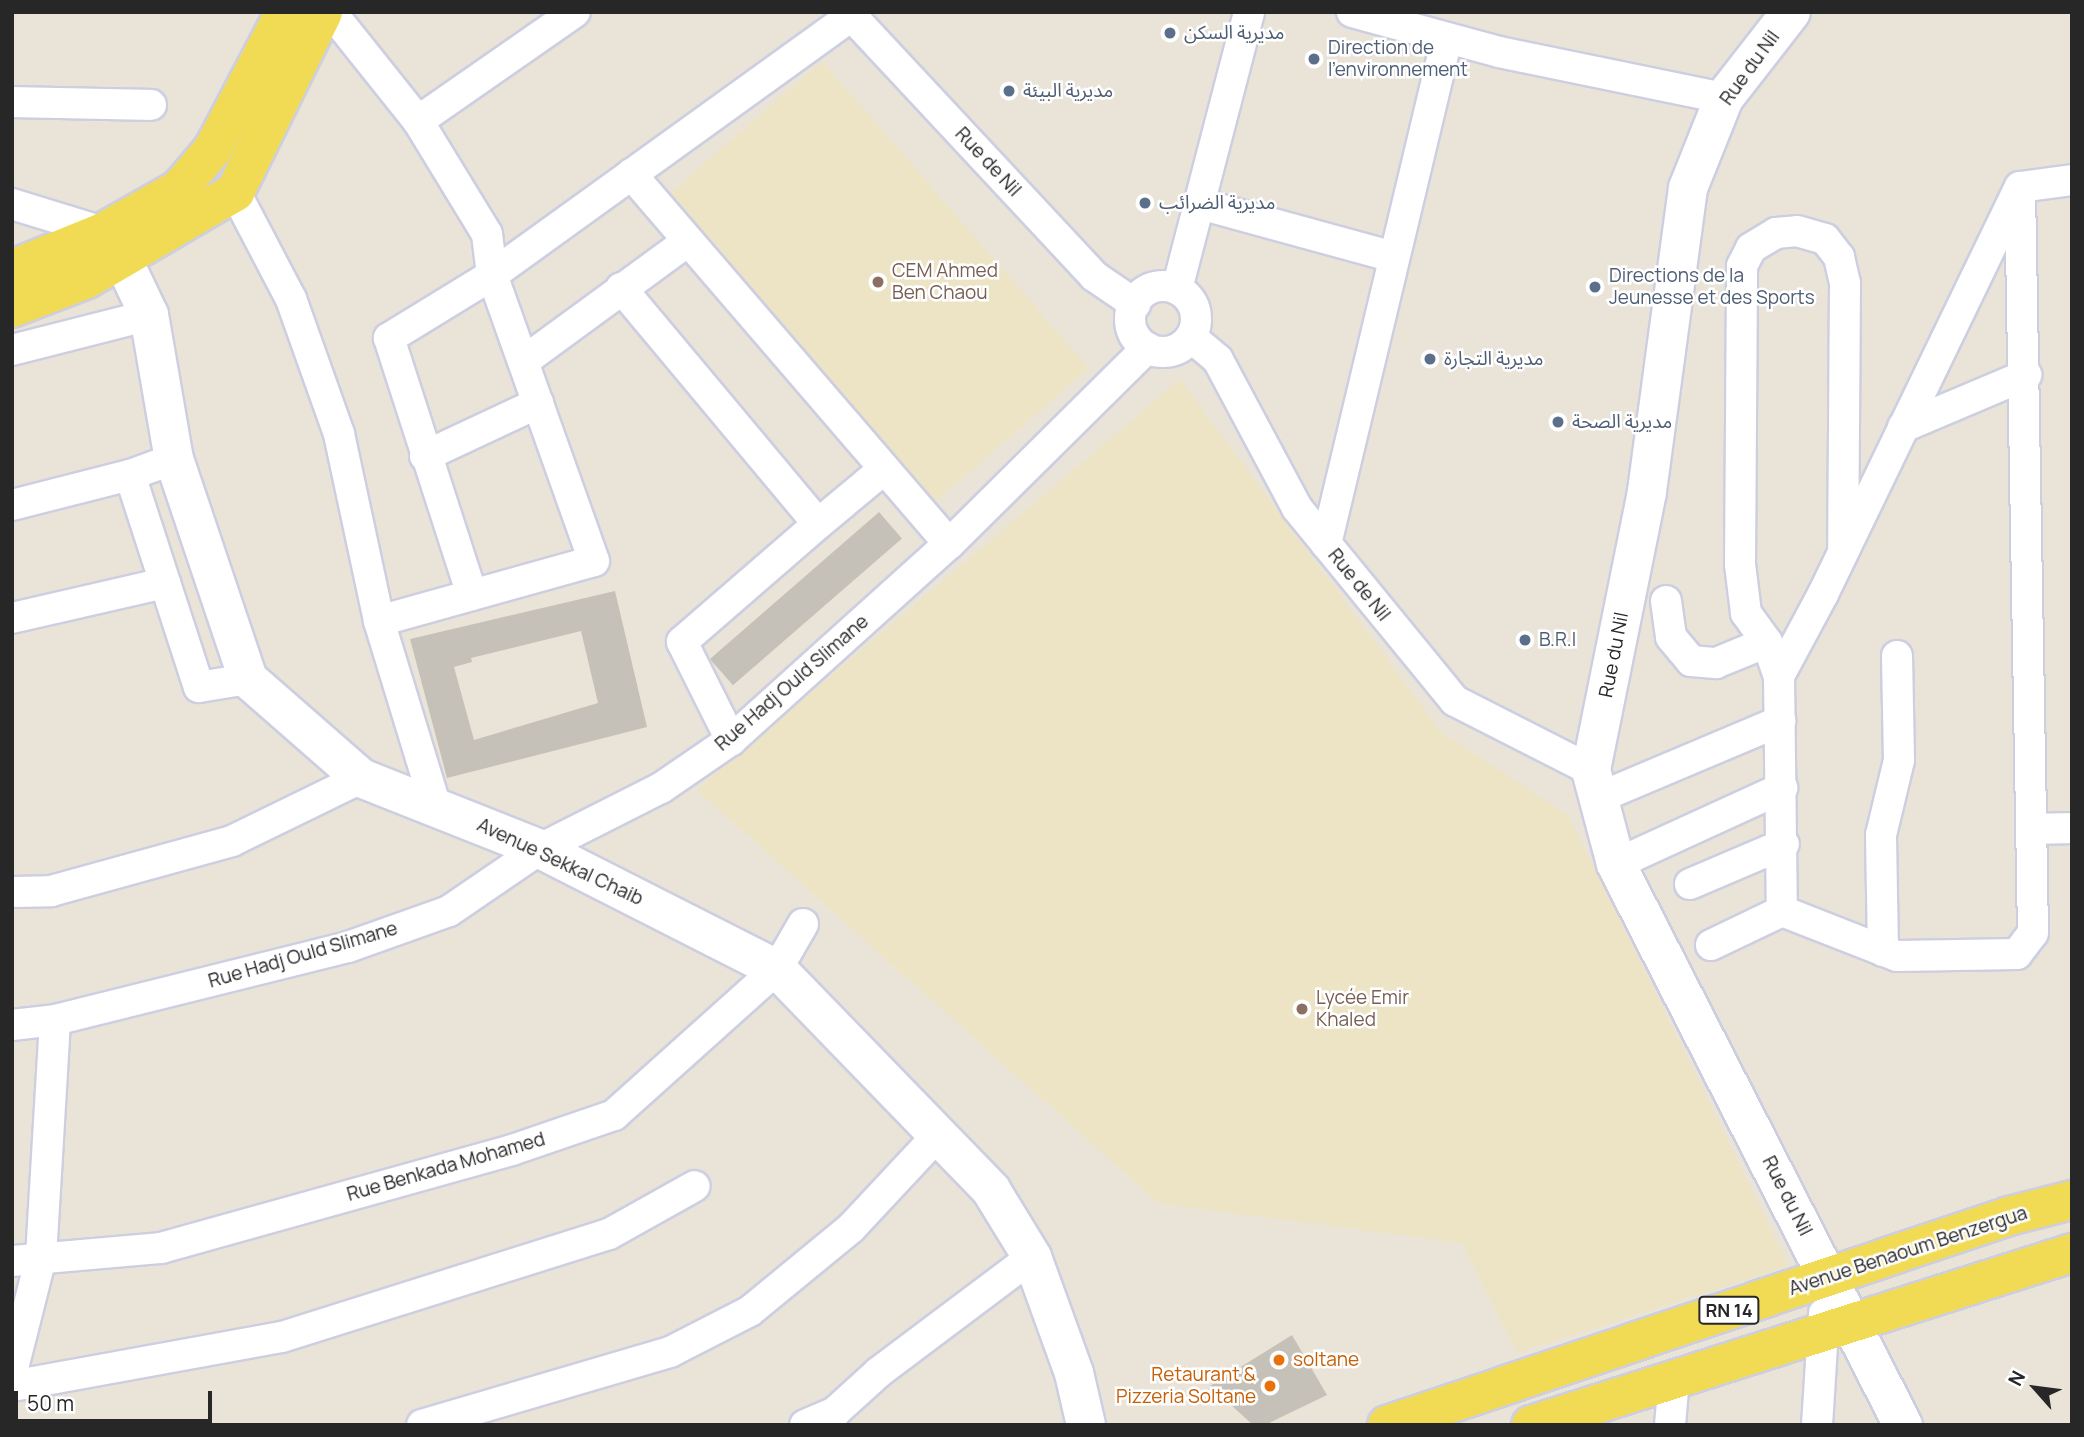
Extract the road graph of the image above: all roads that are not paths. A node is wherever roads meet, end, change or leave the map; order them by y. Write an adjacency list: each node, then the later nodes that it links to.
1 (323, 12): 17 (main road)
2 (331, 12): 13 (street)
3 (575, 12): 13 (street)
4 (1249, 12): 19 (street)
5 (1352, 12): 9 (street)
6 (1791, 12): 10 (street, Rue du Nil)
7 (851, 13): 14 (street); 27 (street, Rue de Nil)
8 (277, 15): 21 (main road)
9 (1447, 38): 10 (street); 22 (street)
10 (1724, 98): 58 (street, Rue du Nil)
11 (12, 102): 12 (street)
12 (151, 106)
13 (418, 121): 24 (street)
14 (631, 174): 20 (street); 24 (street)
15 (2072, 180): 16 (street)
16 (2020, 187): 34 (street); 36 (street)
17 (235, 192): 21 (main road); 50 (street)
18 (12, 204): 21 (street)
19 (1200, 204): 22 (street); 26 (street)
20 (688, 241): 25 (street); 39 (street)
21 (113, 246): 23 (main road); 28 (main road); 29 (street)
22 (1394, 257): 44 (street)
23 (12, 269)
24 (492, 275): 33 (street); 37 (street)
25 (621, 288): 33 (street); 42 (street)
26 (1177, 289): 27 (street); 30 (street)
27 (1135, 304): 31 (street)
28 (12, 308)
29 (149, 315): 32 (street); 38 (street)
30 (1191, 337): 31 (street); 44 (street, Rue de Nil)
31 (1147, 348): 43 (street, Rue Hadj Ould Slimane)
32 (12, 350)
33 (524, 361): 35 (street)
34 (2026, 375): 36 (street); 62 (street)
35 (538, 403): 37 (street); 47 (street)
36 (1903, 427): 45 (street)
37 (425, 456): 47 (street)
38 (174, 459): 40 (street); 54 (street)
39 (884, 469): 42 (street); 43 (street)
40 (130, 475): 41 (street); 46 (street)
41 (12, 505)
42 (818, 524): 56 (street)
43 (948, 544): 56 (street, Rue Hadj Ould Slimane)
44 (1326, 544): 58 (street, Rue de Nil)
45 (1843, 552): 51 (street); 53 (street)
46 (165, 583): 49 (street); 54 (street)
47 (472, 595): 50 (street)
48 (1666, 601): 51 (street)
49 (12, 618)
50 (379, 621): 60 (street)
51 (1767, 642): 53 (street)
52 (1897, 656): 71 (street)
53 (1779, 676): 55 (street)
54 (248, 679): 57 (street, Avenue Sekkal Chaib)
55 (1780, 721): 58 (street); 59 (street)
56 (731, 740): 64 (street, Rue Hadj Ould Slimane)
57 (361, 778): 60 (street, Avenue Sekkal Chaib); 67 (street)
58 (1595, 784): 65 (street, Rue du Nil)
59 (1782, 789): 63 (street); 65 (street)
60 (435, 804): 64 (street, Avenue Sekkal Chaib)
61 (2072, 828): 62 (street)
62 (2032, 829): 71 (street)
63 (1784, 844): 66 (street); 68 (street)
64 (540, 849): 72 (street, Avenue Sekkal Chaib); 73 (street, Rue Hadj Ould Slimane)
65 (1616, 864): 81 (street, Rue du Nil)
66 (1690, 884)
67 (12, 892)
68 (1782, 911): 70 (street); 71 (street)
69 (803, 924): 72 (street, Rue Benkada Mohamed)
70 (1711, 945)
71 (1883, 951)
72 (777, 969): 75 (street, Avenue Sekkal Chaib); 80 (street, Rue Benkada Mohamed)
73 (55, 1020): 74 (street, Rue Hadj Ould Slimane); 80 (street)
74 (12, 1024)
75 (939, 1134): 79 (street, Avenue Sekkal Chaib); 86 (street)
76 (695, 1186): 85 (street)
77 (2072, 1200): 81 (main road, Avenue Benaoum Benzergua / RN 14)
78 (2072, 1253): 82 (main road, RN 14)
79 (1032, 1257): 87 (street); 88 (street, Avenue Sekkal Chaib)
80 (27, 1259): 83 (street)
81 (1828, 1277): 82 (street, Rue du Nil); 89 (main road, Avenue Benaoum Benzergua / RN 14)
82 (1837, 1327): 84 (main road, RN 14); 92 (street); 93 (street, Rue du Nil)
83 (12, 1372)
84 (1674, 1378): 90 (main road, RN 14); 91 (street)
85 (12, 1386)
86 (422, 1425)
87 (805, 1425)
88 (1087, 1425)
89 (1387, 1425)
90 (1531, 1425)
91 (1670, 1425)
92 (1817, 1425)
93 (1903, 1425)

